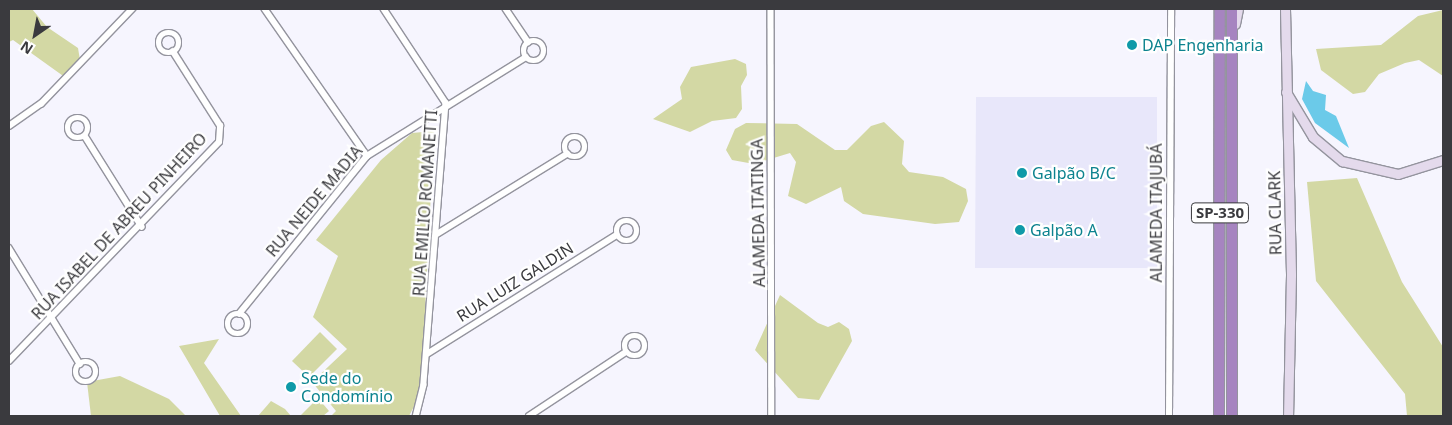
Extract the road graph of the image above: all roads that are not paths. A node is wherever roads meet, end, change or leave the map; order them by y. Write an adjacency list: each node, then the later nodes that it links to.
1 (132, 9): 17 (street)
2 (265, 9): 20 (street)
3 (384, 9): 16 (street, RUA EMILIO ROMANETTI)
4 (506, 9): 12 (street)
5 (771, 9): 34 (street, ALAMEDA ITATINGA)
6 (1171, 9): 35 (street, ALAMEDA ITAJUBÁ)
7 (1220, 9): 36 (highway, SP-330)
8 (1232, 9): 11 (highway, SP-330)
9 (1238, 9): 11 (street)
10 (1285, 9): 15 (street, RUA CLARK)
11 (1232, 36): 37 (highway, SP-330)
12 (528, 42): 14 (street); 14 (street, RUA NEIDE MADIA)
13 (173, 52): 22 (street, RUA ISABEL DE ABREU PINHEIRO)
14 (526, 57): 16 (street, RUA NEIDE MADIA)
15 (1285, 89): 21 (street); 38 (street, RUA CLARK)
16 (446, 103): 20 (street, RUA NEIDE MADIA); 23 (street, RUA EMILIO ROMANETTI)
17 (9, 126)
18 (85, 136): 22 (street)
19 (567, 154): 23 (street)
20 (367, 156): 26 (street, RUA NEIDE MADIA)
21 (1443, 160)
22 (142, 226): 27 (street, RUA ISABEL DE ABREU PINHEIRO)
23 (437, 234): 29 (street, RUA EMILIO ROMANETTI)
24 (617, 234): 29 (street, RUA LUIZ GALDIN)
25 (9, 248): 27 (street)
26 (239, 314)
27 (52, 319): 30 (street, RUA ISABEL DE ABREU PINHEIRO); 31 (street)
28 (626, 352): 33 (street)
29 (427, 354): 32 (street, RUA EMILIO ROMANETTI)
30 (9, 361)
31 (80, 364)
32 (416, 416)
33 (529, 416)
34 (772, 416)
35 (1169, 416)
36 (1219, 416)
37 (1232, 416)
38 (1288, 416)

